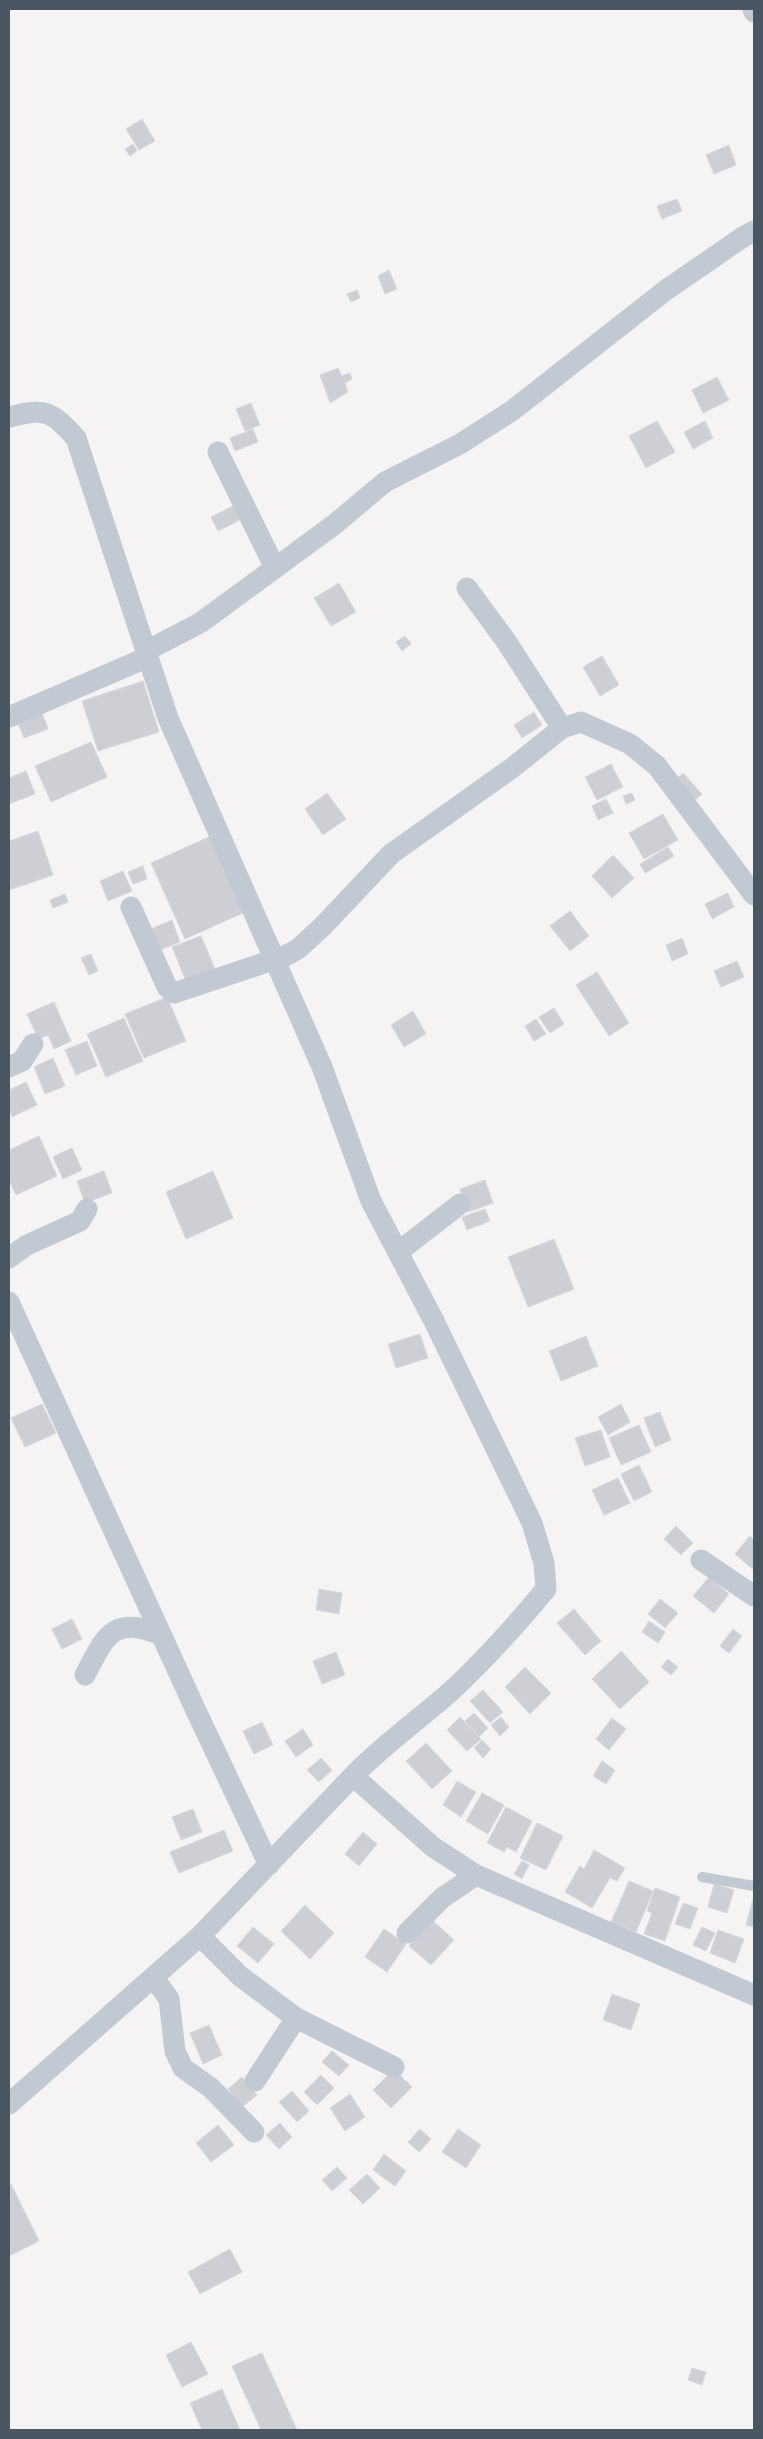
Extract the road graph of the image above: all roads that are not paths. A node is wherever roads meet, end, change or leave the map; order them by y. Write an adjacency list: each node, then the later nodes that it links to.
1 (754, 231): 4 (street)
2 (9, 418): 6 (street)
3 (218, 452): 4 (street)
4 (275, 568): 6 (street)
5 (467, 588): 8 (street)
6 (147, 654): 7 (street); 11 (street)
7 (9, 717)
8 (562, 728): 9 (street); 11 (street)
9 (754, 895)
10 (131, 907): 11 (street)
11 (274, 958): 16 (street)
12 (33, 1044): 13 (street)
13 (9, 1067)
14 (460, 1204): 16 (street)
15 (87, 1210): 17 (street)
16 (398, 1252): 23 (street)
17 (9, 1258)
18 (9, 1302): 21 (street)
19 (702, 1560): 20 (street)
20 (754, 1596)
21 (161, 1635): 22 (street); 24 (street)
22 (85, 1675)
23 (353, 1776): 24 (street); 25 (street)
24 (269, 1865): 29 (street)
25 (476, 1875): 28 (street); 31 (street)
26 (702, 1877): 27 (lane)
27 (754, 1886)
28 (407, 1933)
29 (200, 1936): 30 (street); 32 (street)
30 (153, 1977): 35 (street); 36 (street)
31 (754, 1995)
32 (296, 2018): 33 (street); 34 (street)
33 (394, 2067)
34 (255, 2081)
35 (9, 2104)
36 (254, 2132)

